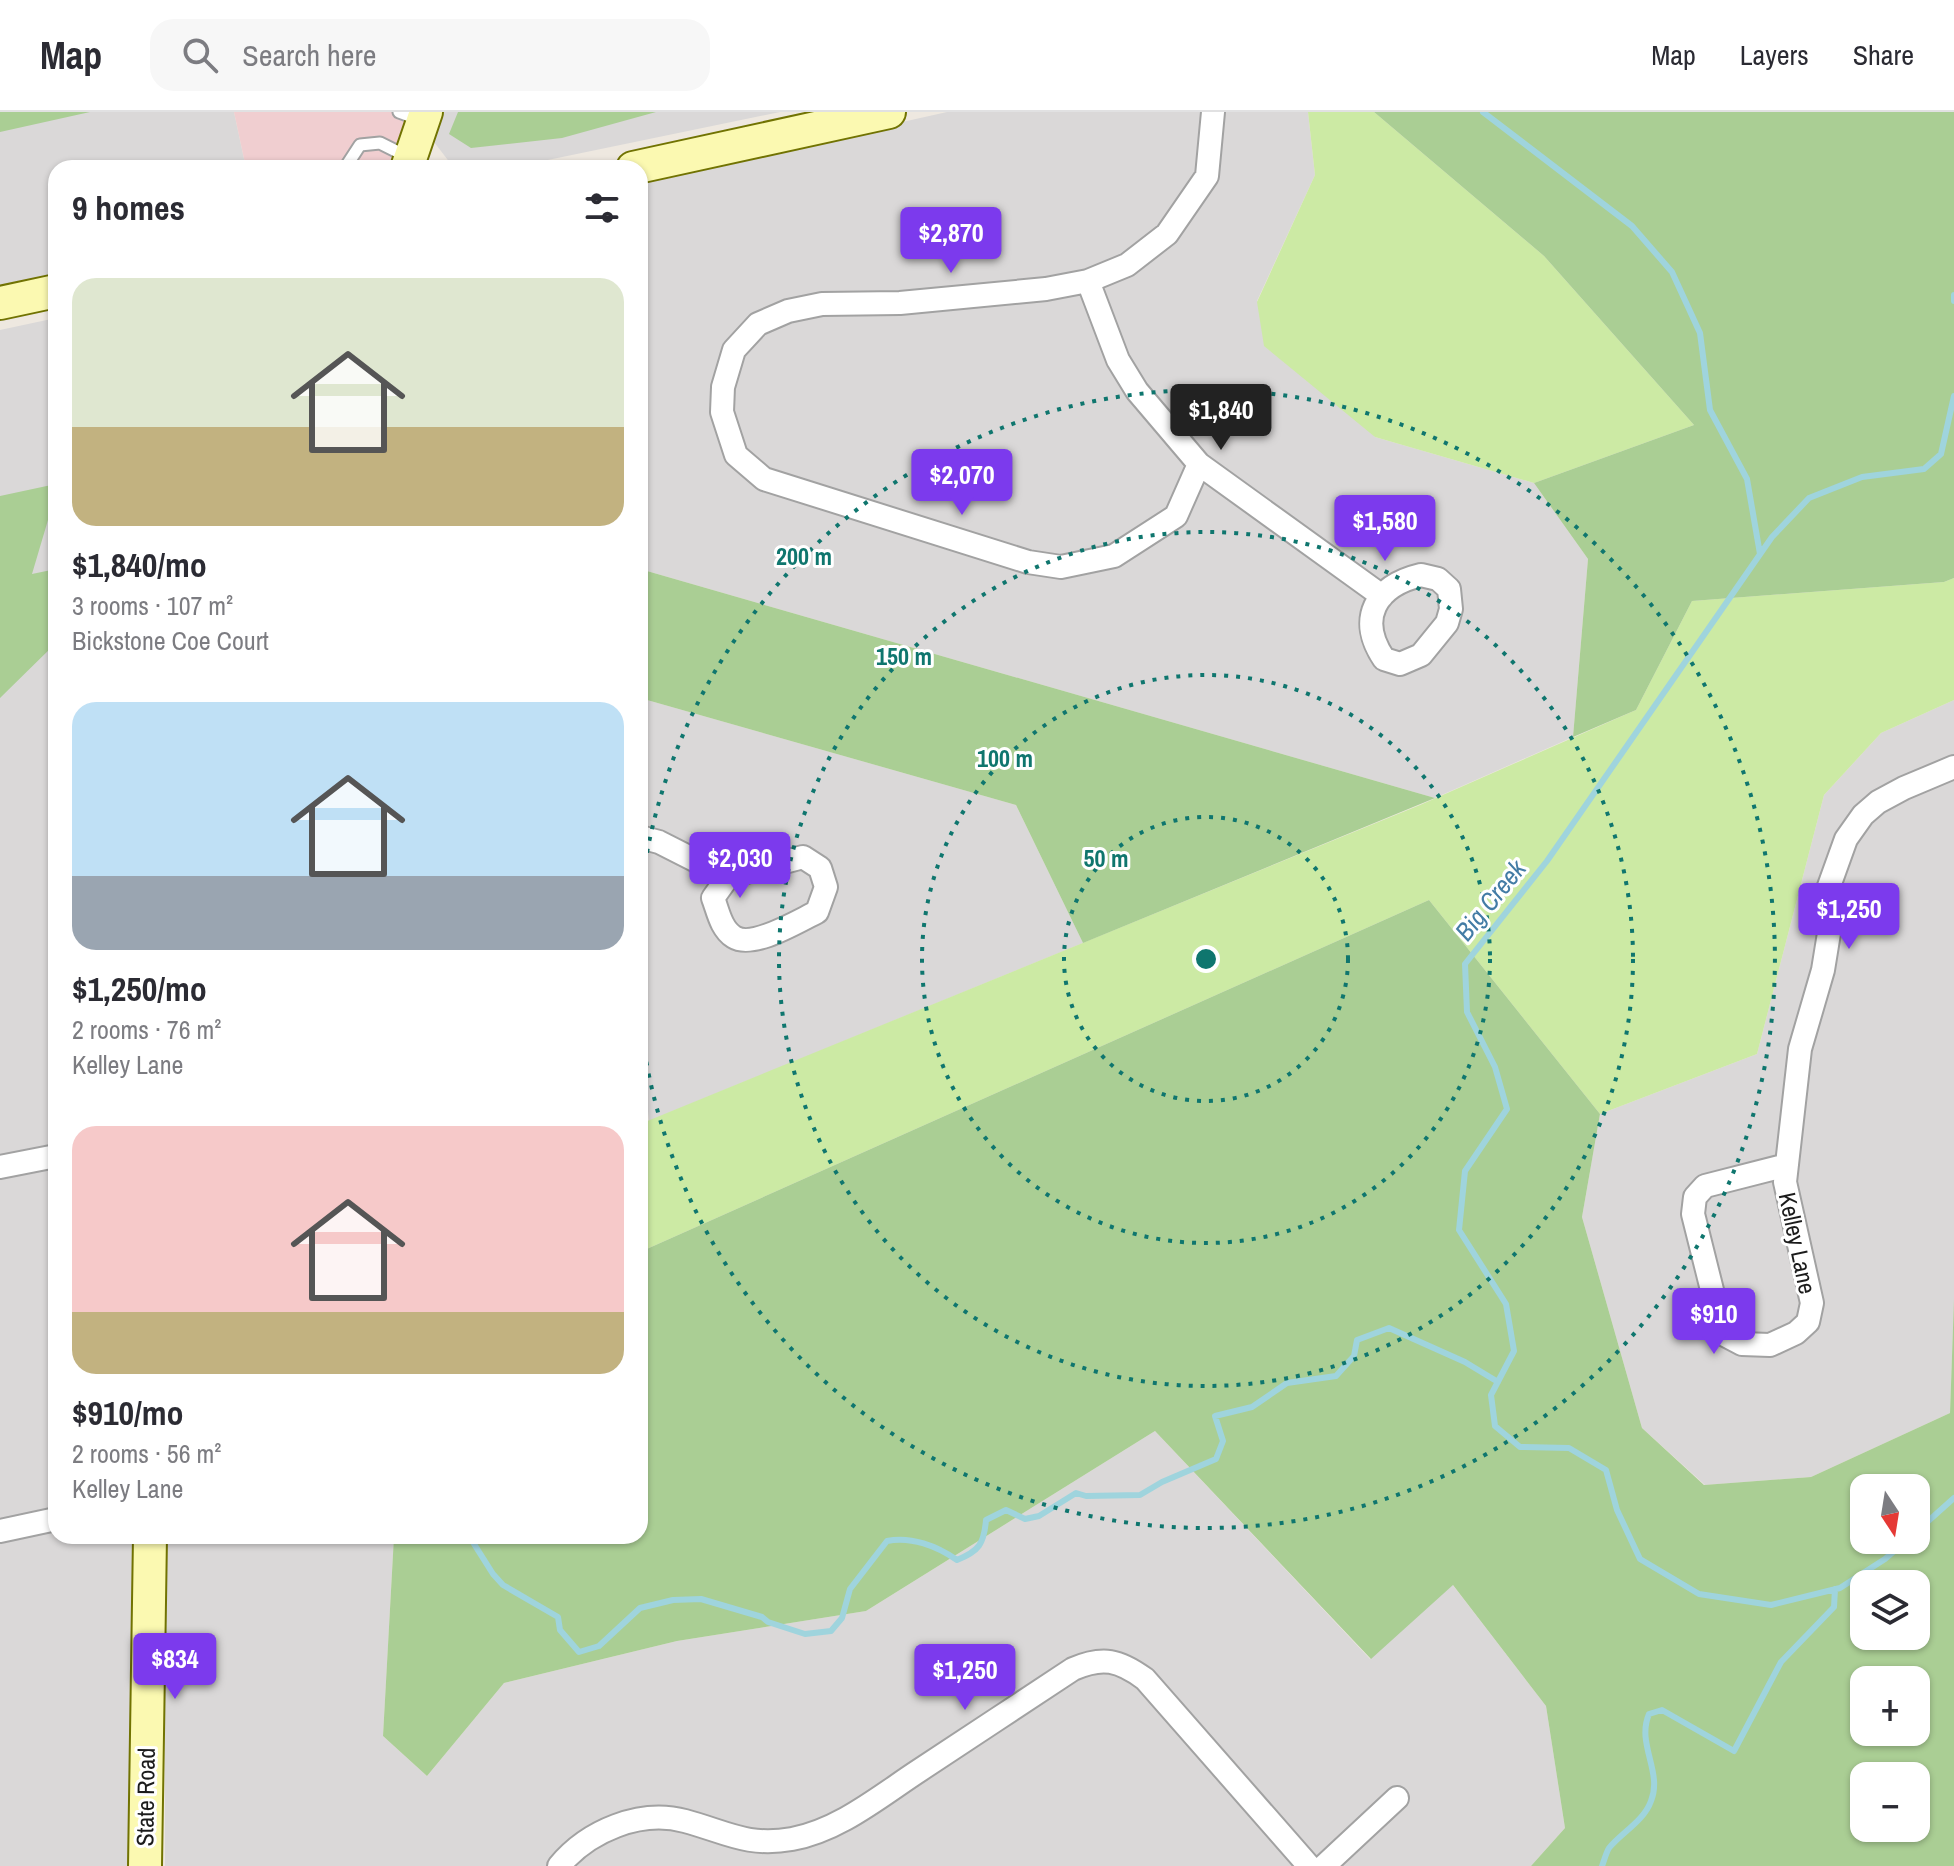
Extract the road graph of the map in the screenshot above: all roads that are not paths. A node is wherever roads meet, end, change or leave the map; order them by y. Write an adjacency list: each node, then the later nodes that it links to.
1 (889, 112): 7 (main road)
2 (1213, 112): 8 (street)
3 (416, 115): 6 (main road)
4 (350, 160): 5 (lane)
5 (404, 160)
6 (408, 160)
7 (648, 165)
8 (1088, 281): 11 (street); 11 (street)
9 (48, 293): 10 (main road)
10 (0, 303)
11 (1199, 464): 12 (street)
12 (1382, 596)
13 (1954, 767): 17 (street, Kelley Lane)
14 (648, 839): 15 (street)
15 (728, 877): 15 (street)
16 (48, 1158): 18 (street)
17 (1787, 1165): 17 (street, Kelley Lane)
18 (0, 1167)
19 (48, 1521): 20 (street)
20 (0, 1531)
21 (150, 1544): 23 (main road, State Road)
22 (1397, 1798): 26 (street)
23 (145, 1866)
24 (559, 1866): 25 (street)
25 (1309, 1866)
26 (1324, 1866)

